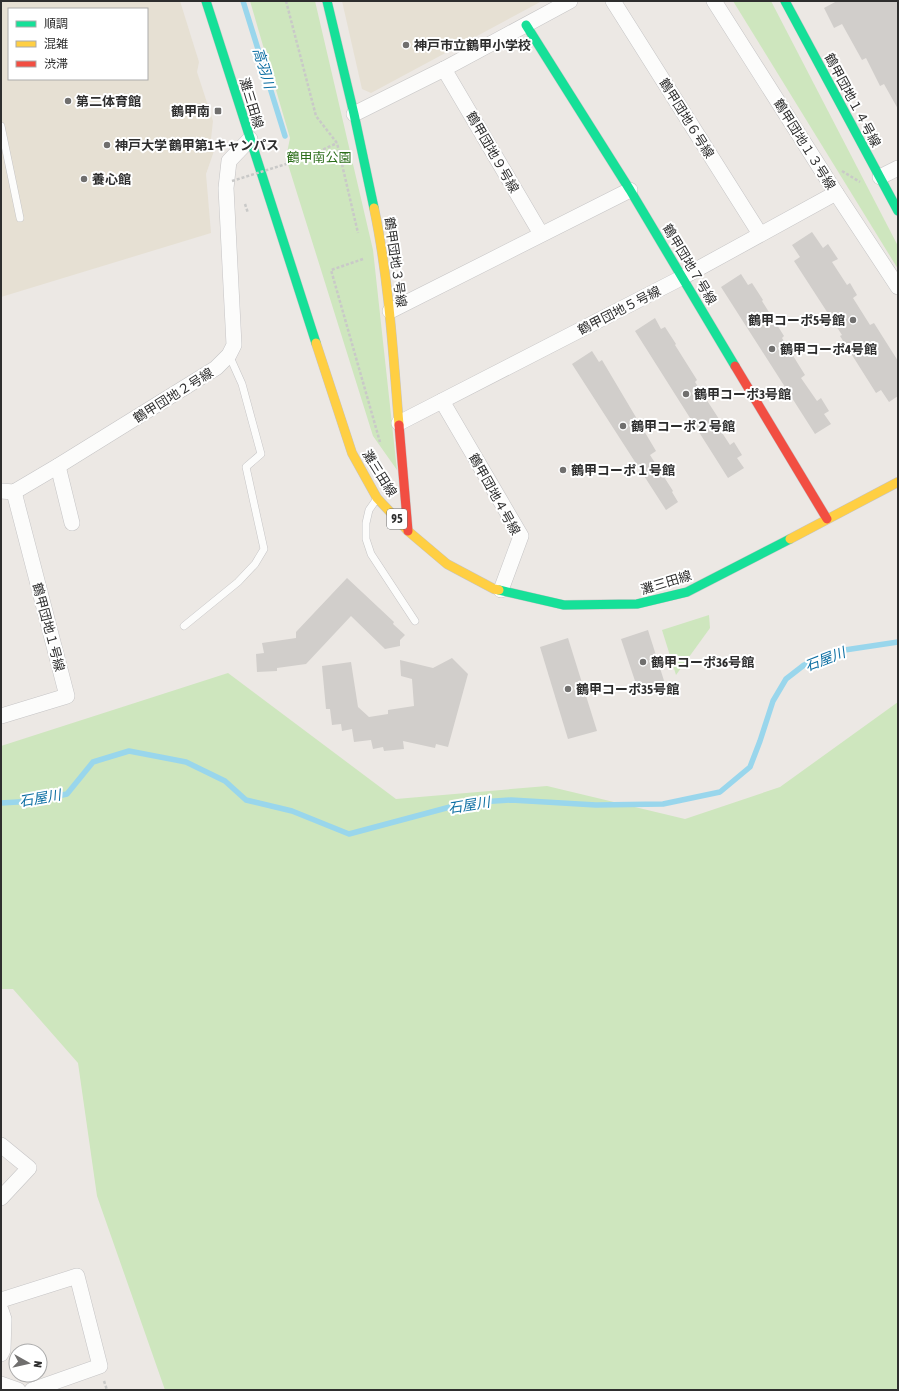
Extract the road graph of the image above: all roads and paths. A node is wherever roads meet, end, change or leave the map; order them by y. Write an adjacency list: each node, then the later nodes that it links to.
1 (206, 1): 13 (street, 灘三田線 / 95)
2 (286, 1): 14 (path)
3 (327, 1): 10 (street, 鶴甲団地３号線)
4 (570, 1): 8 (street)
5 (613, 1): 23 (street, 鶴甲団地６号線)
6 (714, 1): 19 (street, 鶴甲団地１３号線)
7 (785, 1): 16 (street, 鶴甲団地１４号線)
8 (526, 24): 9 (street); 18 (street, 鶴甲団地７号線)
9 (444, 69): 10 (street); 22 (street, 鶴甲団地９号線)
10 (354, 114): 28 (street, 鶴甲団地３号線)
11 (1, 126): 21 (lane)
12 (340, 136): 14 (path)
13 (250, 139): 29 (street); 36 (street, 灘三田線 / 95)
14 (337, 143): 17 (path, bridge); 24 (path)
15 (898, 168): 16 (street)
16 (880, 177): 20 (street, 鶴甲団地１４号線)
17 (232, 181)
18 (630, 190): 22 (street); 26 (street, 鶴甲団地７号線)
19 (836, 193): 23 (street, 鶴甲団地５号線); 27 (street, 鶴甲団地１３号線)
20 (898, 211)
21 (20, 218)
22 (541, 234): 28 (street)
23 (760, 234): 26 (street, 鶴甲団地５号線)
24 (358, 236)
25 (362, 251): 32 (path)
26 (683, 277): 30 (street, 鶴甲団地５号線); 37 (street, 鶴甲団地７号線)
27 (898, 287)
28 (390, 311): 31 (street, 鶴甲団地３号線)
29 (229, 355): 33 (street, 鶴甲団地２号線); 42 (lane)
30 (442, 401): 31 (street, 鶴甲団地５号線); 40 (street, 鶴甲団地４号線)
31 (399, 423): 39 (street, 鶴甲団地３号線)
32 (381, 445)
33 (58, 466): 35 (street, 鶴甲団地２号線); 38 (street)
34 (898, 482): 37 (street, 灘三田線 / 95)
35 (7, 491): 43 (street, 鶴甲団地１号線)
36 (377, 498): 39 (street, 灘三田線 / 95); 41 (lane)
37 (827, 519): 40 (street, 灘三田線 / 95)
38 (72, 523)
39 (408, 531): 40 (street, 灘三田線 / 95)
40 (500, 590)
41 (415, 621)
42 (184, 626)
43 (1, 716)
44 (1, 1145): 45 (street)
45 (1, 1198)
46 (1, 1300): 51 (street)
47 (1, 1310): 48 (street)
48 (1, 1354)
49 (1, 1384): 50 (street)
50 (18, 1390)
51 (32, 1390)

